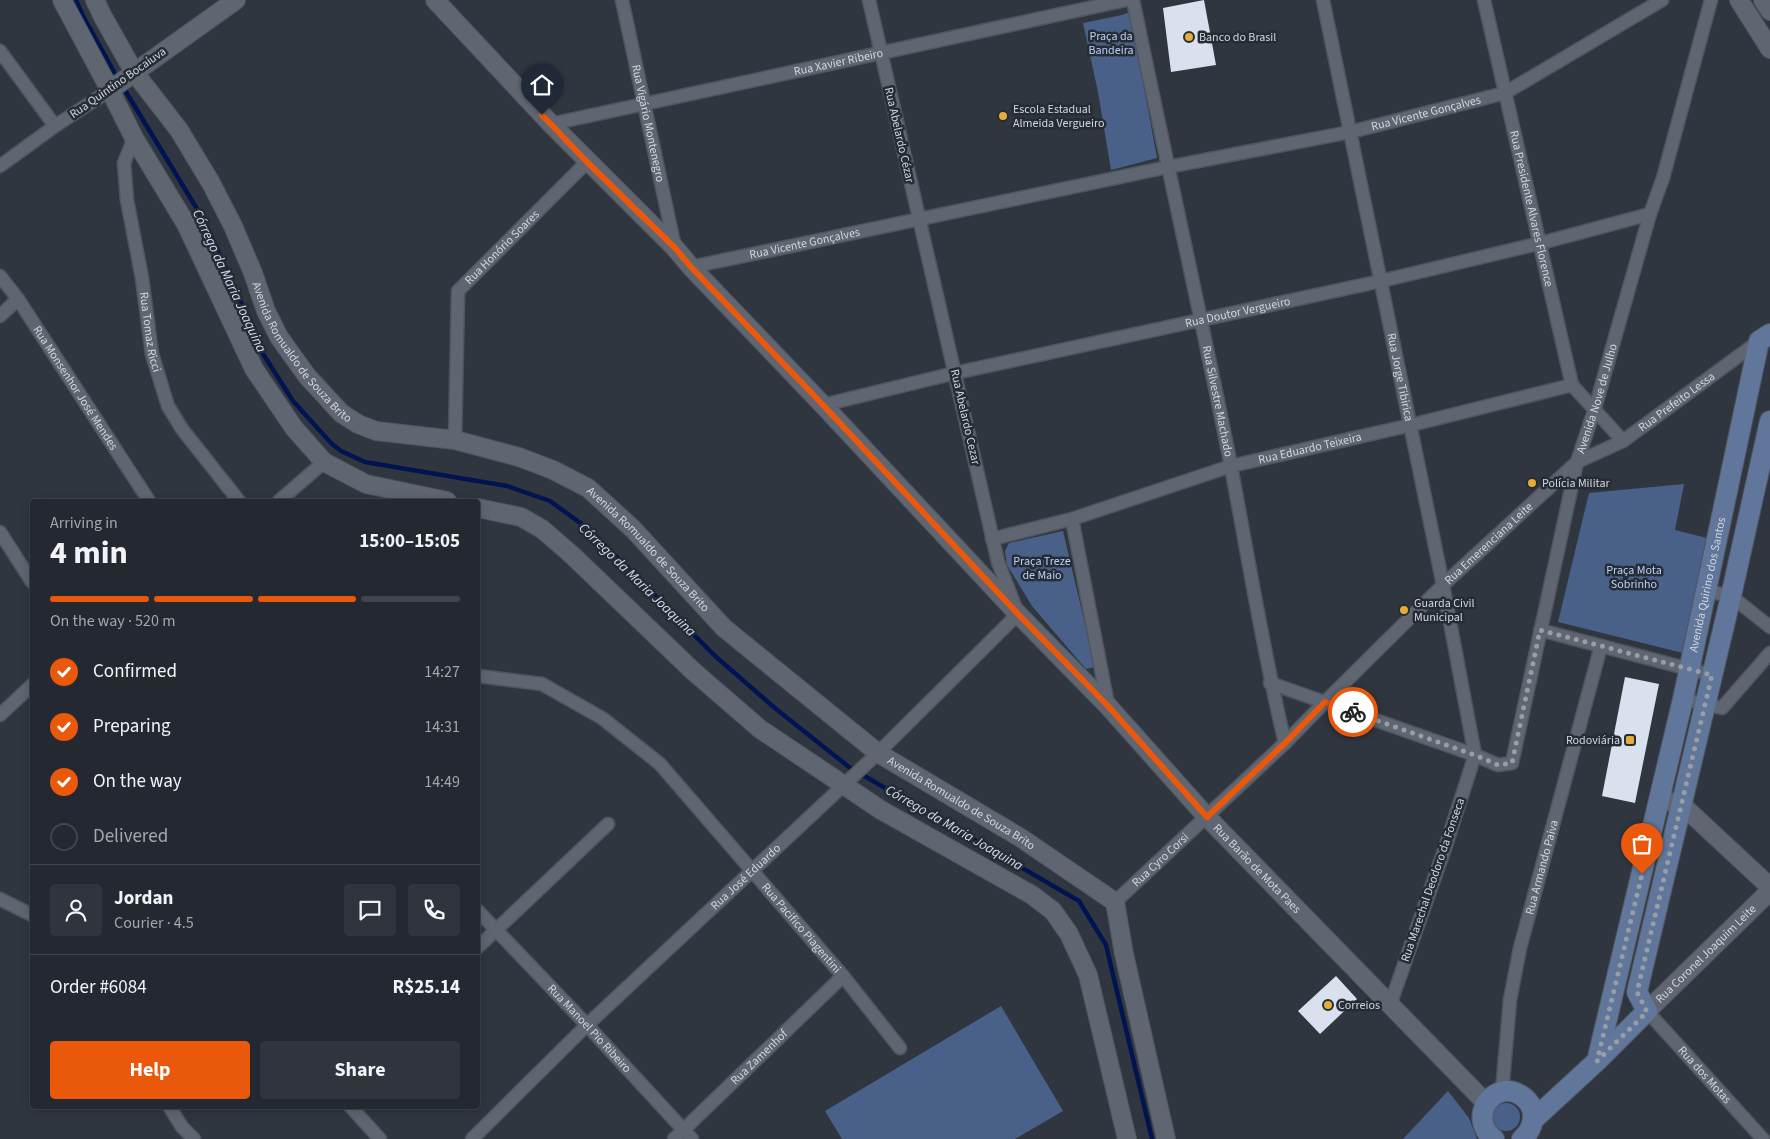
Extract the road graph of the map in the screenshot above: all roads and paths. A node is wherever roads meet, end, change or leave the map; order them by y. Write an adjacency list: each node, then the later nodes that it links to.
1 (62, 0): 20 (main road)
2 (95, 0): 19 (main road, Avenida Romualdo de Souza Brito)
3 (236, 0): 19 (main road, Rua Quintino Bocaiuva)
4 (434, 0): 23 (main road, Rua Barão de Mota Paes)
5 (622, 0): 22 (street, Rua Vigário Montenegro)
6 (869, 0): 18 (street)
7 (1126, 0): 18 (street, Rua Xavier Ribeiro)
8 (1133, 0): 29 (street, Rua Silvestre Machado)
9 (1323, 0): 25 (street, Rua Jorge Tibirica)
10 (1484, 0): 21 (street, Rua Presidente Alvares Florence)
11 (1662, 0): 21 (street, Rua Vicente Gonçalves)
12 (1711, 0): 30 (street, Avenida Nove de Julho)
13 (1739, 0): 16 (main road)
14 (1763, 0): 15 (main road)
15 (1770, 11)
16 (1770, 49)
17 (0, 51): 24 (street)
18 (880, 53): 22 (street, Rua Xavier Ribeiro); 31 (street, Rua Abelardo Cézar)
19 (134, 72): 20 (main road, Rua Quintino Bocaiuva); 47 (main road, Avenida Romualdo de Souza Brito)
20 (110, 90): 24 (street, Rua Quintino Bocaiuva); 26 (main road)
21 (1505, 93): 25 (street, Rua Vicente Gonçalves); 32 (street, Rua Presidente Alvares Florence)
22 (644, 104): 23 (street, Rua Xavier Ribeiro); 33 (street, Rua Vigário Montenegro)
23 (551, 124): 27 (main road, Rua Barão de Mota Paes)
24 (55, 126): 28 (street, Rua Quintino Bocaiuva)
25 (1350, 132): 29 (street, Rua Vicente Gonçalves); 36 (street, Rua Jorge Tibirica)
26 (134, 138): 49 (main road); 54 (street, Rua Tomaz Ricci)
27 (587, 162): 33 (main road, Rua Barão de Mota Paes); 47 (street, Rua Honório Soares)
28 (0, 166)
29 (1168, 167): 31 (street); 39 (street, Rua Silvestre Machado)
30 (1650, 214): 32 (street, Rua Doutor Vergueiro); 44 (street, Avenida Nove de Julho)
31 (919, 218): 34 (street, Rua Vicente Gonçalves); 41 (street, Rua Abelardo Cezar)
32 (1541, 243): 36 (street, Rua Doutor Vergueiro); 42 (street, Rua Presidente Alvares Florence)
33 (675, 248): 34 (main road, Rua Barão de Mota Paes)
34 (691, 267): 43 (main road, Rua Barão de Mota Paes)
35 (0, 276): 37 (street, Rua Monsenhor José Mendes)
36 (1380, 282): 39 (street, Rua Doutor Vergueiro); 46 (street, Rua Jorge Tibirica)
37 (18, 299): 38 (street); 53 (street, Rua Monsenhor José Mendes)
38 (0, 316)
39 (1202, 320): 41 (street, Rua Doutor Vergueiro); 51 (street, Rua Silvestre Machado)
40 (1765, 338): 48 (street, Rua Prefeito Lessa); 62 (main road, Avenida Quirino dos Santos)
41 (954, 373): 43 (street, Rua Doutor Vergueiro); 59 (street, Rua Abelardo Cezar)
42 (1572, 384): 44 (street); 46 (street, Rua Eduardo Teixeira)
43 (823, 405): 64 (main road, Rua Barão de Mota Paes)
44 (1595, 408): 48 (street); 50 (street, Avenida Nove de Julho)
45 (1770, 421): 63 (main road, Avenida Quirino dos Santos)
46 (1411, 425): 51 (street, Rua Eduardo Teixeira); 61 (street, Rua Jorge Tibirica)
47 (455, 440): 80 (main road, Avenida Romualdo de Souza Brito)
48 (1623, 440): 50 (street, Rua Prefeito Lessa)
49 (324, 462): 52 (main road); 55 (street)
50 (1577, 462): 61 (street, Rua Emerenciana Leite); 66 (street, Avenida Nove de Julho)
51 (1231, 466): 57 (street, Rua Eduardo Teixeira); 72 (street, Rua Silvestre Machado)
52 (412, 498)
53 (148, 499)
54 (237, 499)
55 (281, 499)
56 (480, 508): 82 (main road)
57 (1072, 519): 59 (street, Rua Eduardo Teixeira); 77 (street)
58 (0, 532): 60 (street)
59 (992, 539): 64 (street, Rua Abelardo Cezar)
60 (30, 579)
61 (1443, 585): 75 (street, Rua Emerenciana Leite); 81 (street, Rua Jorge Tibirica)
62 (1706, 591): 63 (street); 69 (main road, Avenida Quirino dos Santos)
63 (1731, 596): 65 (street); 70 (main road, Avenida Quirino dos Santos)
64 (1018, 614): 77 (main road, Rua Barão de Mota Paes); 80 (street, Rua José Eduardo)
65 (1770, 627)
66 (1540, 630): 67 (street); 81 (street, Avenida Nove de Julho)
67 (1601, 646): 69 (street); 102 (street, Rua Armando Paiva)
68 (1770, 653): 76 (street)
69 (1689, 668): 70 (street); 74 (main road, Avenida Quirino dos Santos)
70 (1712, 675): 76 (main road, Avenida Quirino dos Santos)
71 (480, 676): 87 (street, Rua Pacifico Piagentini)
72 (1270, 683): 75 (street); 79 (street, Rua Silvestre Machado)
73 (30, 687): 78 (street)
74 (1682, 699): 76 (street); 83 (main road, Avenida Quirino dos Santos)
75 (1325, 702): 79 (street, Rua Emerenciana Leite); 81 (street)
76 (1705, 704): 84 (main road, Avenida Quirino dos Santos)
77 (1108, 706): 85 (main road, Rua Barão de Mota Paes)
78 (0, 715)
79 (1285, 743): 85 (street, Rua Emerenciana Leite)
80 (878, 752): 82 (street, Rua José Eduardo); 91 (main road, Avenida Romualdo de Souza Brito)
81 (1475, 755): 97 (street, Rua Marechal Deodoro da Fonseca)
82 (844, 784): 87 (street, Rua José Eduardo); 110 (main road)
83 (1660, 800): 84 (main road); 101 (main road, Avenida Quirino dos Santos)
84 (1681, 804): 88 (main road); 98 (main road, Avenida Quirino dos Santos)
85 (1207, 817): 91 (street, Rua Cyro Corsi); 97 (main road, Rua Barão de Mota Paes)
86 (608, 824): 94 (street)
87 (753, 870): 96 (street, Rua Pacifico Piagentini); 99 (street, Rua José Eduardo)
88 (1770, 887)
89 (1770, 891): 98 (main road, Rua Coronel Joaquim Leite)
90 (0, 899): 93 (street)
91 (1115, 902): 111 (main road)
92 (480, 913): 94 (street, Rua Manoel Pio Ribeiro)
93 (30, 914)
94 (495, 929): 95 (street); 99 (street, Rua Manoel Pio Ribeiro)
95 (480, 945)
96 (843, 976): 100 (street, Rua Pacifico Piagentini); 106 (street, Rua Zamenhof)
97 (1390, 1005): 102 (main road, Rua Barão de Mota Paes)
98 (1647, 1012): 101 (main road, Rua Coronel Joaquim Leite); 113 (street, Rua dos Motas)
99 (587, 1025): 106 (street, Rua Manoel Pio Ribeiro); 109 (street, Rua José Eduardo)
100 (900, 1048)
101 (1597, 1061): 105 (main road, Rua Coronel Joaquim Leite)
102 (1494, 1098): 105 (main road); 112 (main road)
103 (171, 1109): 107 (street)
104 (353, 1109): 108 (street)
105 (1529, 1134)
106 (683, 1136)
107 (194, 1139)
108 (380, 1139)
109 (472, 1139)
110 (1127, 1139)
111 (1166, 1139)
112 (1494, 1139)
113 (1763, 1139)

